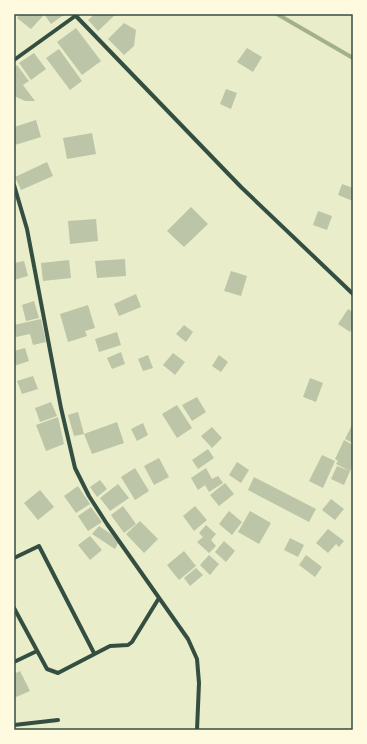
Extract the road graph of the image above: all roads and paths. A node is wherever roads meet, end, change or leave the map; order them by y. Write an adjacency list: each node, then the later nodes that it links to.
1 (76, 15): 2 (street); 4 (street)
2 (14, 60)
3 (14, 185): 6 (street)
4 (353, 294)
5 (14, 558): 9 (street)
6 (159, 598): 9 (street); 13 (street)
7 (14, 608): 8 (street)
8 (36, 651): 9 (street); 10 (street)
9 (94, 653)
10 (14, 662)
11 (58, 720): 12 (street)
12 (14, 725)
13 (197, 730)

